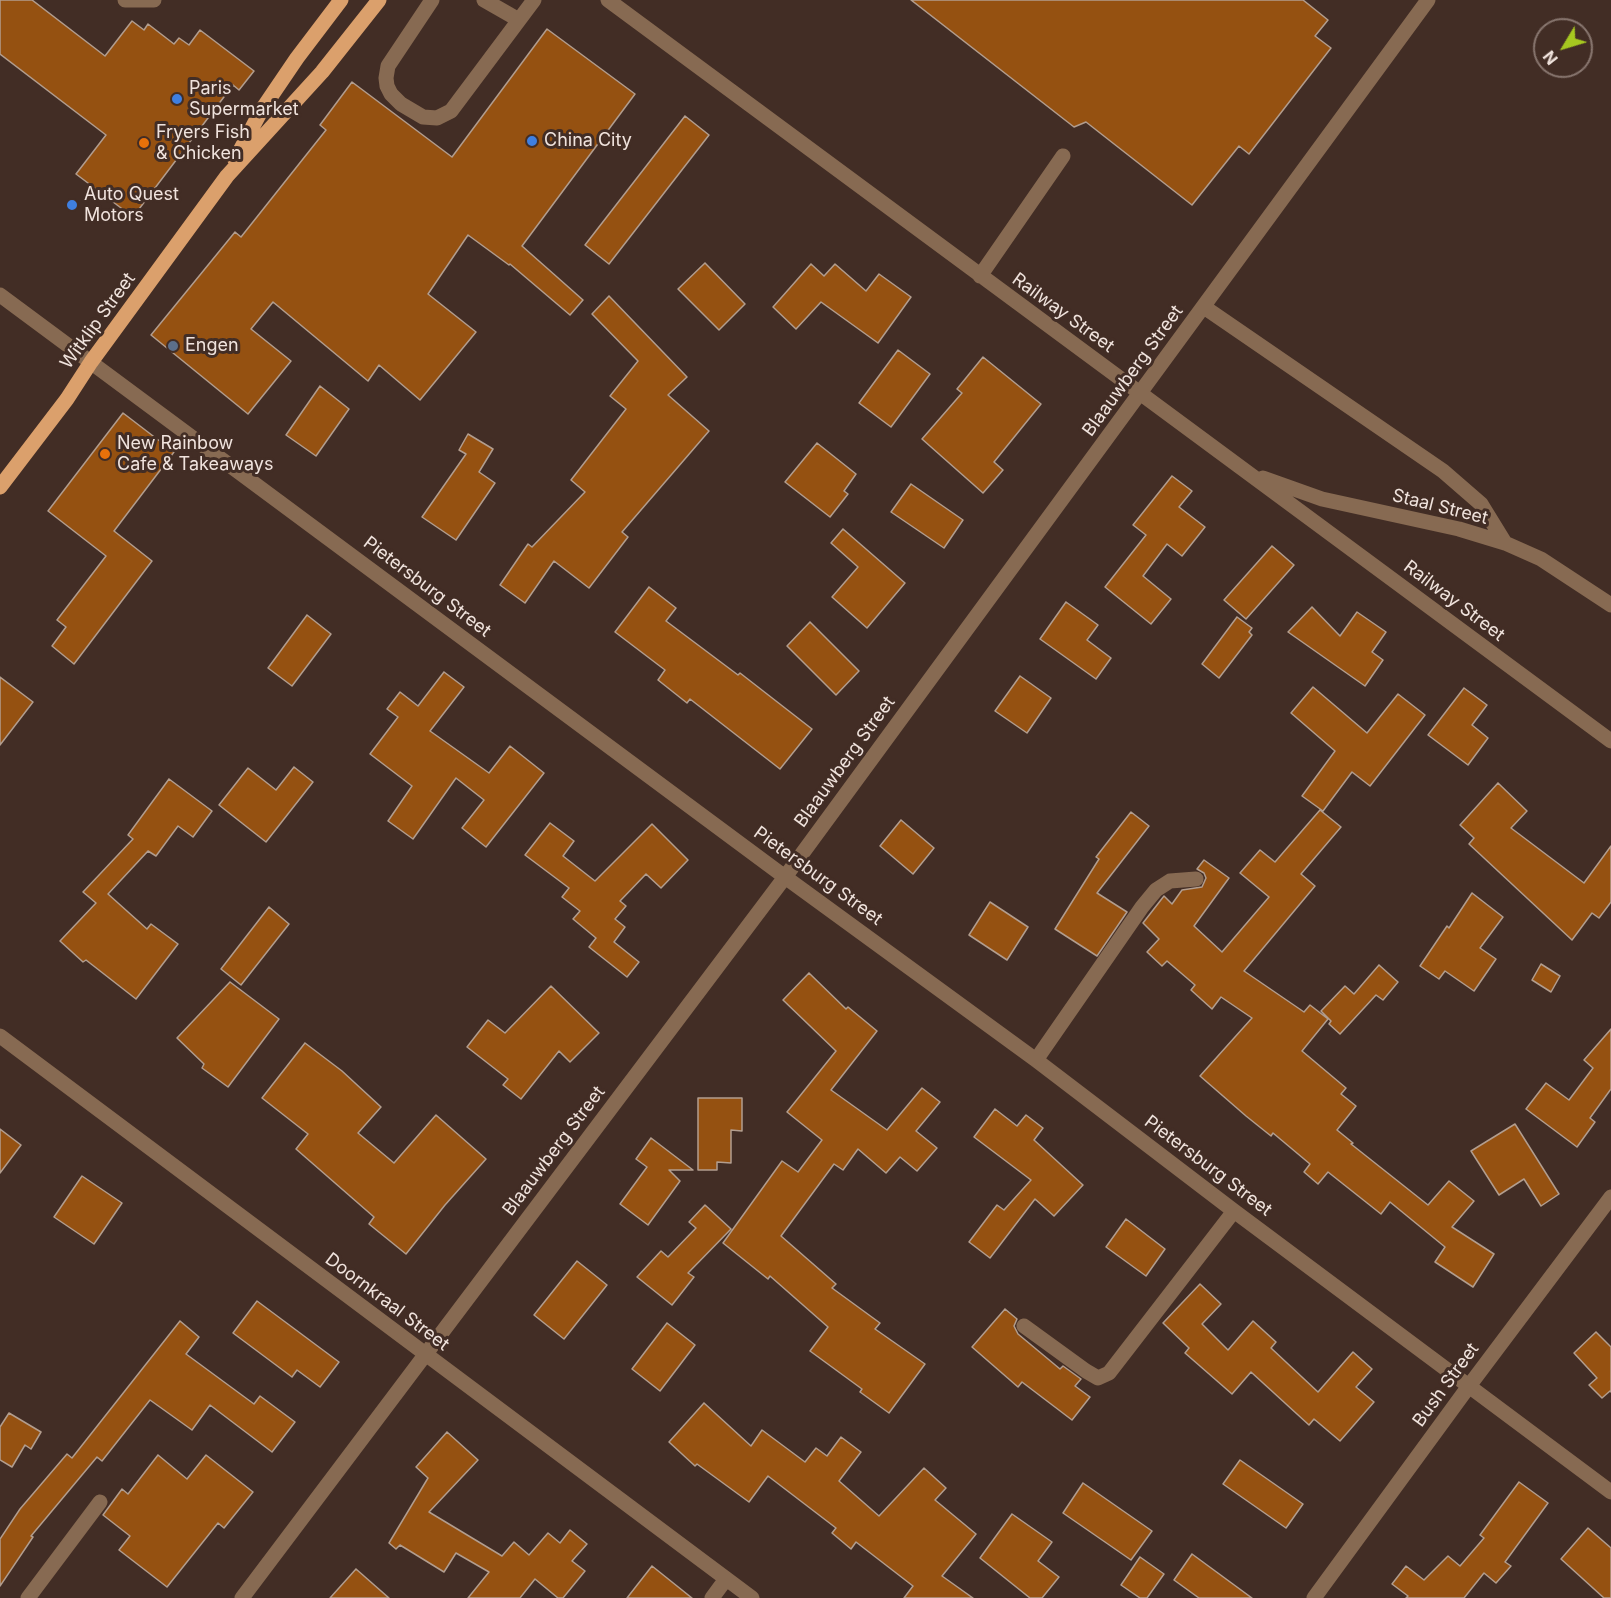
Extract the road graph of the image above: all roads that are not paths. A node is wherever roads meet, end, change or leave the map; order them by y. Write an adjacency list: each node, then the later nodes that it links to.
1 (125, 0): 2 (street)
2 (154, 0)
3 (340, 0): 12 (main road)
4 (379, 0): 12 (main road)
5 (432, 0): 10 (street)
6 (484, 0): 10 (street)
7 (534, 0): 10 (street)
8 (608, 0): 13 (street, Railway Street)
9 (1428, 0): 15 (street, Blaauwberg Street)
10 (519, 20)
11 (1063, 156): 13 (street)
12 (227, 176): 16 (main road, Witklip Street)
13 (981, 276): 17 (street, Railway Street)
14 (0, 295): 16 (street, Pietersburg Street)
15 (1204, 307): 17 (street, Blaauwberg Street); 20 (street)
16 (91, 362): 19 (main road, Witklip Street); 23 (street, Pietersburg Street)
17 (1140, 394): 18 (street, Railway Street); 23 (street, Blaauwberg Street)
18 (1249, 473): 20 (street, Staal Street); 22 (street, Railway Street)
19 (0, 487)
20 (1504, 543): 21 (street, Staal Street)
21 (1611, 605)
22 (1611, 741)
23 (785, 877): 26 (street, Pietersburg Street); 30 (street, Blaauwberg Street)
24 (1196, 879): 26 (street)
25 (0, 1036): 30 (street, Doornkraal Street)
26 (1036, 1060): 28 (street, Pietersburg Street)
27 (1611, 1197): 31 (street, Bush Street)
28 (1234, 1211): 29 (street); 31 (street, Pietersburg Street)
29 (1024, 1326)
30 (424, 1355): 34 (street, Doornkraal Street); 36 (street, Blaauwberg Street)
31 (1469, 1386): 32 (street, Pietersburg Street); 39 (street, Bush Street)
32 (1611, 1492)
33 (100, 1502): 35 (street)
34 (726, 1579): 37 (street); 38 (street, Doornkraal Street)
35 (28, 1598)
36 (242, 1598)
37 (712, 1598)
38 (752, 1598)
39 (1314, 1598)

